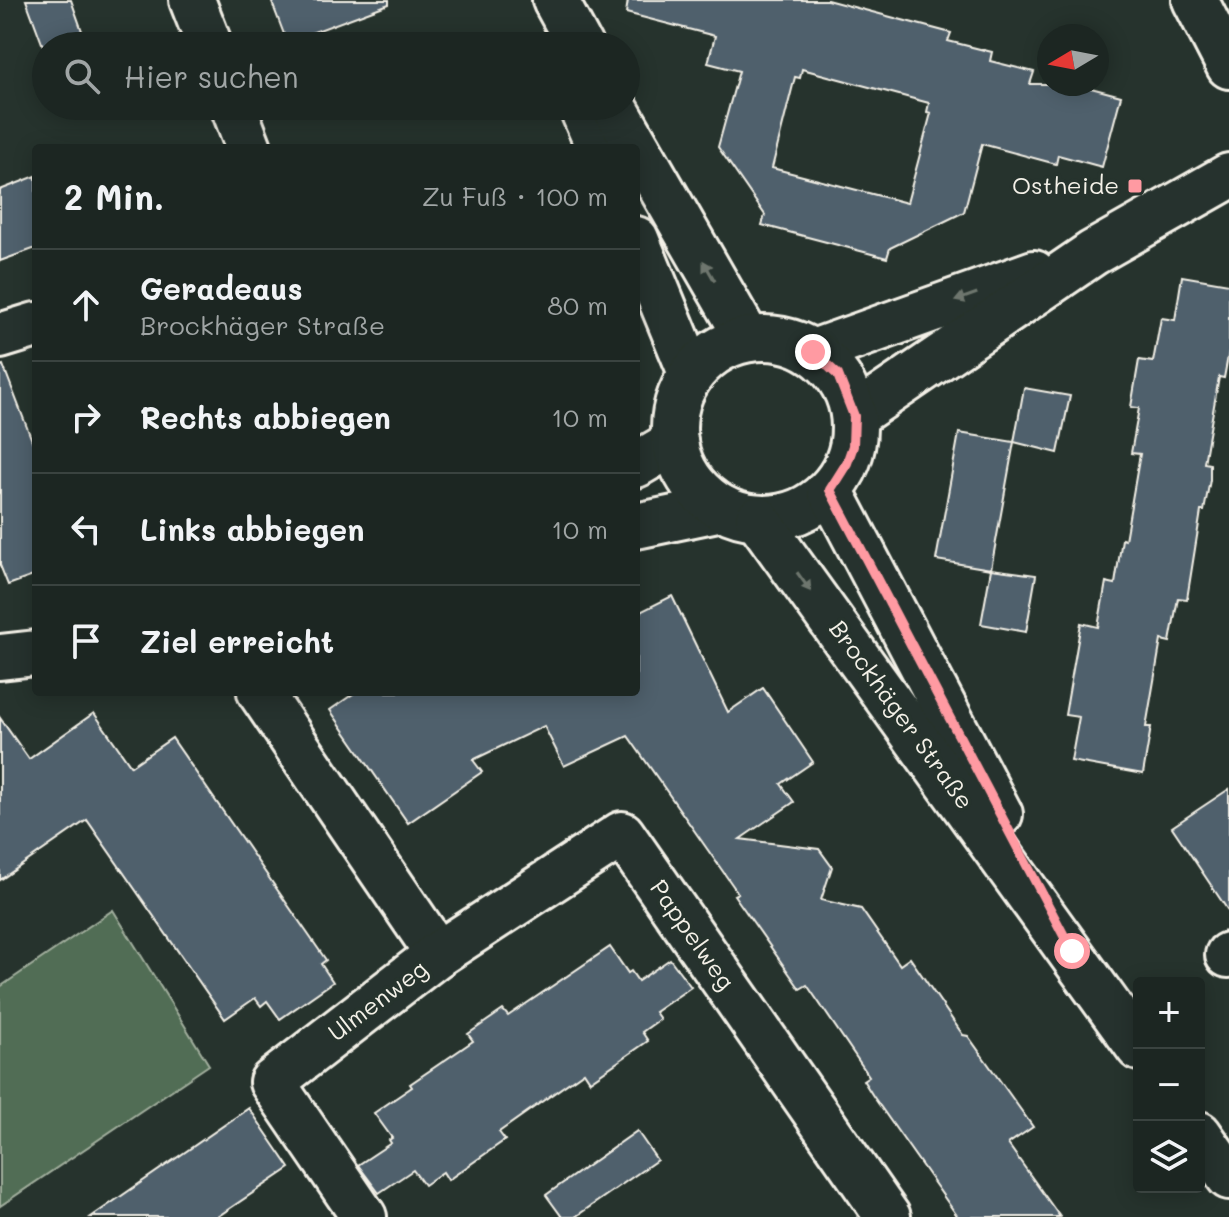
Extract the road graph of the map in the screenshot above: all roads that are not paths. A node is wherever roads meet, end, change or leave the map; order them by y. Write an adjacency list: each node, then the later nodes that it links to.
1 (192, 0): 5 (street)
2 (537, 0): 6 (street)
3 (555, 0): 7 (street)
4 (1195, 0): 8 (street)
5 (205, 32)
6 (550, 32)
7 (572, 32)
8 (1229, 66)
9 (238, 120): 12 (street)
10 (587, 120): 13 (street)
11 (622, 120): 14 (street, one-way to 11)
12 (247, 144)
13 (597, 144)
14 (636, 144)
15 (640, 151): 21 (street, one-way to 15)
16 (1229, 176): 18 (street)
17 (640, 249): 23 (street)
18 (1093, 253): 22 (street, one-way to 22); 24 (street)
19 (32, 326): 20 (street)
20 (0, 336)
21 (748, 339): 22 (street); 23 (street)
22 (813, 352): 24 (street)
23 (691, 373): 25 (street)
24 (854, 416): 27 (street)
25 (675, 442): 26 (street); 28 (street)
26 (640, 463)
27 (830, 490): 28 (street); 33 (street, Brockhäger Straße)
28 (740, 514): 29 (street); 33 (street, Brockhäger Straße, one-way to 33)
29 (640, 526)
30 (32, 653): 31 (street)
31 (0, 657)
32 (263, 696): 34 (street, Ulmenweg)
33 (1072, 951): 35 (street, Brockhäger Straße)
34 (438, 954): 38 (street, Ulmenweg); 39 (street, Pappelweg)
35 (1133, 1039)
36 (1205, 1143): 37 (street)
37 (1229, 1177)
38 (364, 1217)
39 (888, 1217)

